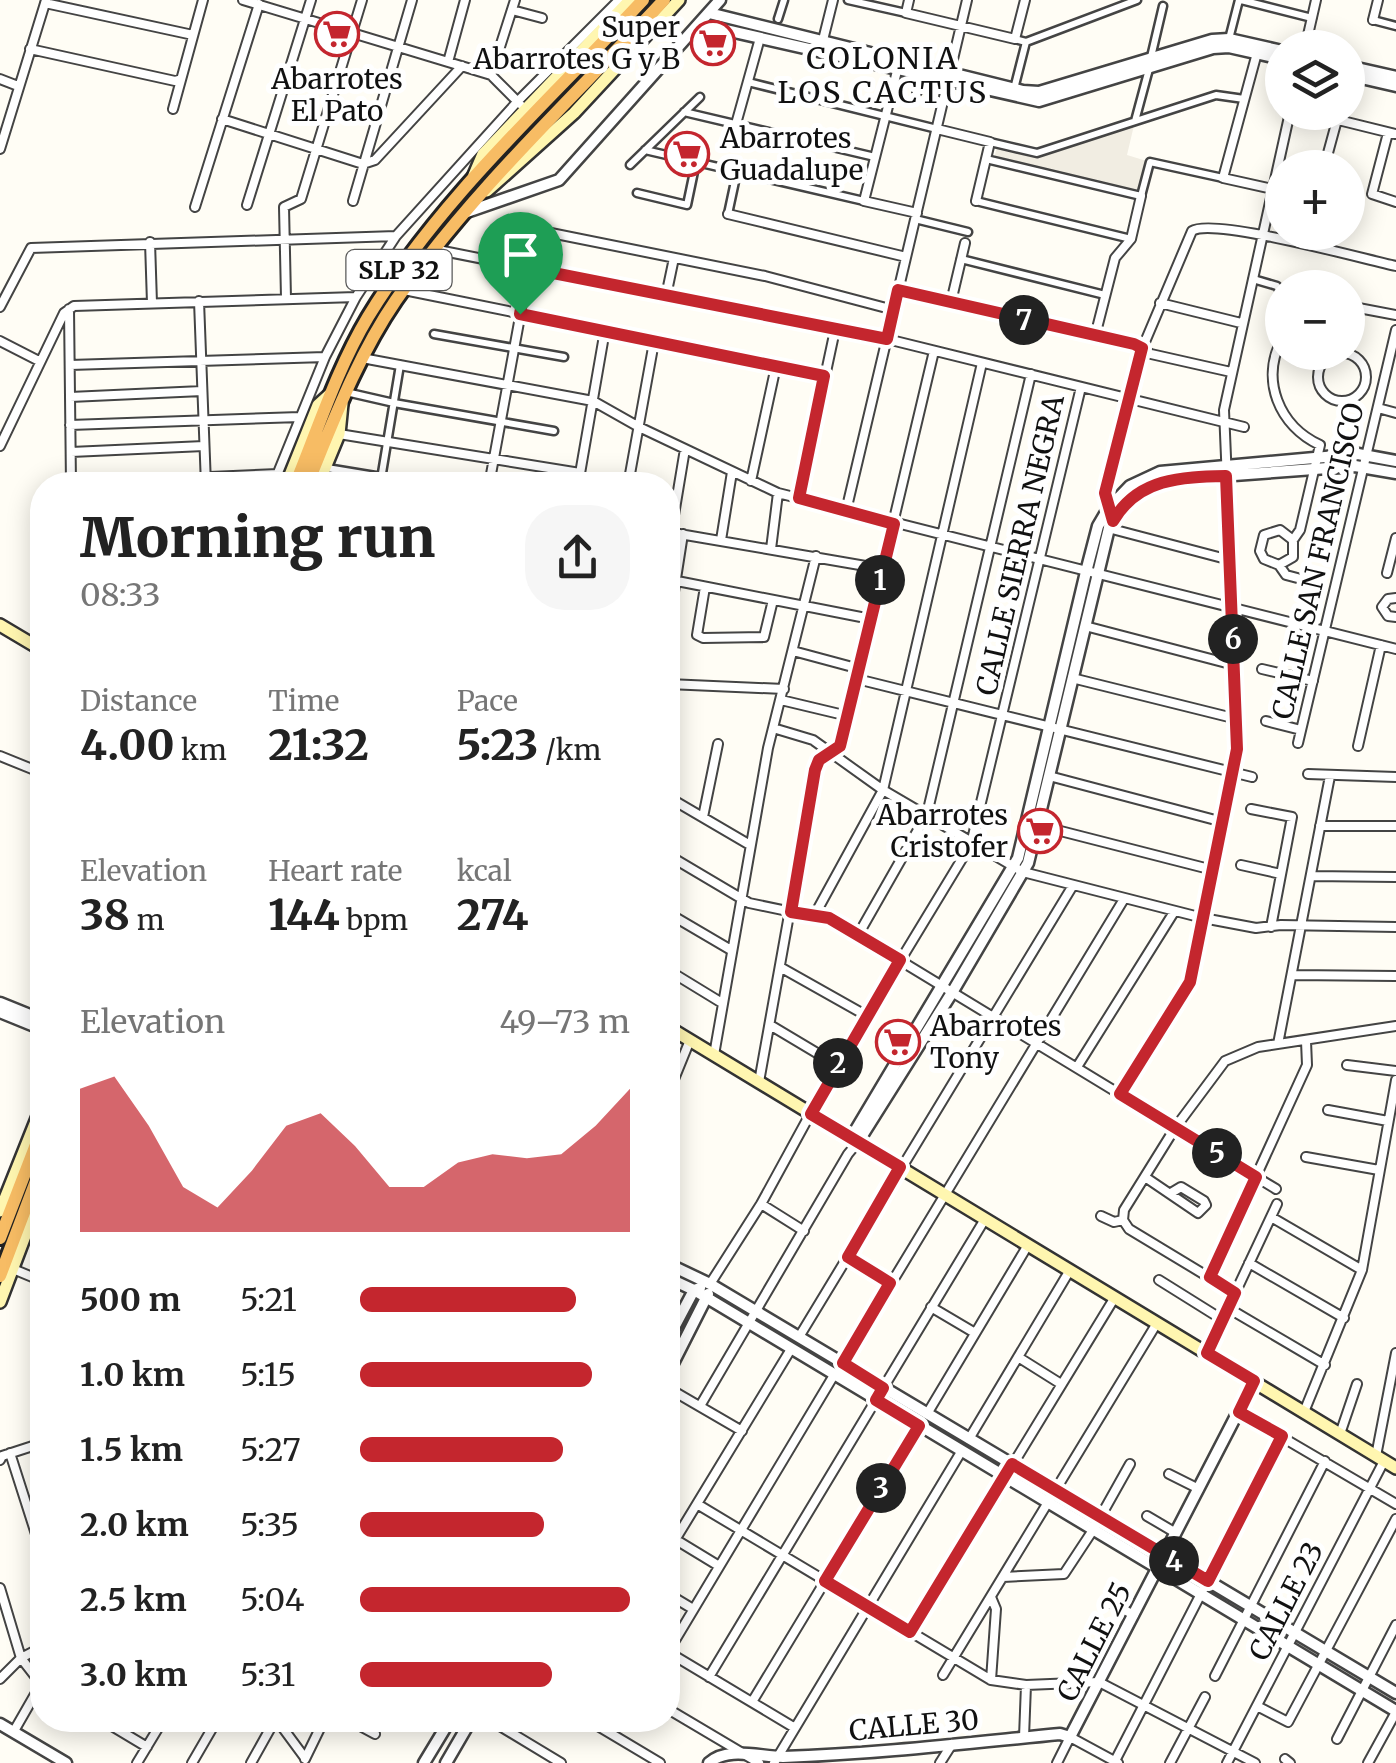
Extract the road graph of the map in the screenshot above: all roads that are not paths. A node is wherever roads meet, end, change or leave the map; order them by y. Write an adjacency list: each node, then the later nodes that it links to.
1 (203, 0): 39 (street)
2 (243, 0): 23 (street)
3 (311, 0): 30 (street)
4 (362, 0): 37 (street)
5 (412, 0): 44 (street)
6 (465, 0): 51 (street)
7 (627, 0): 38 (main road); 71 (street)
8 (643, 0): 49 (highway, SLP 32)
9 (664, 0): 96 (highway, SLP 32)
10 (679, 0): 96 (main road)
11 (720, 0): 26 (street)
12 (784, 0): 31 (street)
13 (833, 0): 45 (street)
14 (848, 0): 27 (street)
15 (909, 0): 27 (street)
16 (967, 0): 35 (street)
17 (1024, 0): 41 (street)
18 (1138, 0): 43 (street)
19 (1240, 0): 29 (street); 42 (street)
20 (1316, 0): 29 (street)
21 (1378, 0): 32 (street)
22 (46, 2): 39 (street); 47 (street)
23 (259, 2): 30 (street); 75 (street)
24 (513, 5): 28 (street); 57 (street)
25 (1163, 6): 52 (street)
26 (709, 13): 33 (street); 45 (street)
27 (906, 14): 35 (street)
28 (542, 18)
29 (1312, 18): 36 (street)
30 (305, 19): 37 (street); 81 (street)
31 (778, 19)
32 (1373, 20): 34 (street)
33 (699, 24): 40 (street); 104 (street)
34 (1396, 26)
35 (961, 27): 41 (street); 59 (street)
36 (1309, 30)
37 (352, 33): 44 (street); 84 (street)
38 (599, 33): 49 (highway); 71 (main road)
39 (194, 35): 62 (street)
40 (760, 38): 45 (street); 64 (street)
41 (1015, 39): 43 (street)
42 (1230, 39): 46 (street); 52 (street)
43 (1026, 42): 67 (street)
44 (397, 46): 51 (street); 89 (street)
45 (822, 47): 54 (street); 59 (street)
46 (1265, 47)
47 (30, 50): 62 (street); 65 (street)
48 (1256, 53): 50 (street); 52 (street); 70 (street)
49 (592, 55): 92 (highway, SLP 32)
50 (1265, 55)
51 (448, 62): 53 (street)
52 (1150, 63): 56 (street); 76 (street)
53 (462, 66): 57 (street); 89 (street)
54 (896, 70): 58 (street); 74 (street)
55 (1365, 70): 60 (street)
56 (1120, 72): 59 (street); 67 (street)
57 (491, 75): 71 (street)
58 (920, 76): 59 (street); 68 (street)
59 (949, 77): 67 (street); 79 (street)
60 (1396, 78)
61 (0, 79): 65 (street)
62 (180, 79): 72 (street)
63 (1365, 79): 66 (street)
64 (748, 82): 74 (street); 77 (street)
65 (18, 86): 83 (street)
66 (1396, 86)
67 (1014, 89)
68 (917, 92)
69 (700, 97): 73 (street)
70 (1244, 99): 76 (street); 93 (street)
71 (521, 104): 92 (main road); 110 (street)
72 (173, 109)
73 (684, 112): 77 (street); 85 (street)
74 (885, 116): 79 (street); 86 (street)
75 (222, 119): 81 (street); 103 (street)
76 (1135, 121): 82 (street)
77 (736, 124): 86 (street)
78 (1365, 127): 80 (street)
79 (936, 129): 82 (street); 106 (street)
80 (1392, 133): 101 (street)
81 (270, 134): 84 (street); 102 (street)
82 (990, 142): 87 (street)
83 (0, 149)
84 (317, 149): 89 (street); 111 (street)
85 (646, 150): 88 (street); 90 (street)
86 (875, 157): 99 (street)
87 (986, 159): 97 (street); 100 (street)
88 (696, 162): 91 (street); 95 (street)
89 (363, 164): 98 (street)
90 (630, 165)
91 (738, 172): 99 (street); 105 (street)
92 (473, 178): 169 (highway, SLP 32)
93 (1223, 178): 94 (street); 97 (street)
94 (1265, 187)
95 (637, 192)
96 (483, 193): 104 (highway, SLP 32)
97 (1141, 196): 112 (street)
98 (353, 201)
99 (864, 201): 106 (street)
100 (976, 202): 112 (street)
101 (1396, 202)
102 (248, 205)
103 (195, 207)
104 (464, 213): 115 (highway, SLP 32)
105 (728, 214): 116 (street)
106 (916, 216): 108 (street); 116 (street)
107 (1265, 224): 109 (street)
108 (968, 232)
109 (1261, 235): 119 (street); 121 (street); 131 (street)
110 (396, 236): 111 (street); 128 (street)
111 (285, 239): 113 (street); 127 (street)
112 (1132, 239): 126 (street)
113 (150, 242): 132 (street); 133 (street)
114 (965, 243): 118 (street)
115 (433, 250): 120 (street); 123 (highway, SLP 32)
116 (906, 257): 124 (street)
117 (674, 258): 120 (street); 125 (street); 136 (street)
118 (961, 259): 126 (street); 130 (street)
119 (1396, 266)
120 (528, 268): 125 (street); 137 (street)
121 (1251, 279): 122 (street); 139 (street)
122 (1265, 283)
123 (404, 290): 137 (street); 152 (highway, SLP 32)
124 (898, 290): 130 (street); 136 (street)
125 (666, 296): 141 (street)
126 (1106, 296): 144 (street)
127 (286, 298): 128 (street); 129 (street)
128 (356, 298): 151 (street)
129 (198, 302): 132 (street); 155 (street)
130 (950, 302): 144 (street)
131 (1160, 302): 139 (street); 148 (street)
132 (152, 303): 134 (street)
133 (0, 307)
134 (68, 309): 154 (street); 157 (street)
135 (1365, 309): 138 (street)
136 (894, 310): 145 (street)
137 (520, 314): 140 (street); 149 (street)
138 (1396, 315)
139 (1241, 323): 161 (street)
140 (605, 330): 147 (street); 172 (street)
141 (835, 330): 145 (street); 163 (street)
142 (1396, 330): 166 (street, CALLE SAN FRANCISCO)
143 (434, 334): 149 (street)
144 (1095, 336): 148 (street)
145 (887, 339): 150 (street); 220 (street)
146 (0, 340): 154 (street)
147 (654, 342): 159 (street); 182 (street)
148 (1142, 348): 161 (street); 171 (street)
149 (513, 350): 153 (street); 165 (street)
150 (934, 351): 156 (street); 221 (street)
151 (325, 357): 155 (street); 177 (street)
152 (362, 358): 158 (street); 169 (highway, SLP 32)
153 (564, 358)
154 (39, 361): 188 (street)
155 (200, 362): 157 (street); 168 (street)
156 (982, 362): 162 (street); 225 (street)
157 (70, 364): 170 (street)
158 (400, 365): 165 (street); 173 (street)
159 (776, 366): 163 (street); 216 (street)
160 (1273, 370): 187 (street)
161 (1231, 372): 180 (street)
162 (1032, 374): 167 (street); 229 (street)
163 (824, 376): 218 (street)
164 (1366, 382): 164 (street); 166 (street)
165 (507, 385): 172 (street); 179 (street)
166 (1383, 385): 174 (street, CALLE SAN FRANCISCO)
167 (1081, 387): 171 (street); 234 (street, CALLE SIERRA NEGRA)
168 (202, 391): 170 (street); 178 (street)
169 (340, 394): 173 (street); 175 (highway, SLP 32); 185 (main road); 203 (main road)
170 (70, 397): 181 (street)
171 (1129, 398): 180 (street); 219 (street)
172 (593, 401): 182 (street); 211 (street)
173 (394, 403): 179 (street); 186 (street)
174 (1378, 408): 176 (street); 195 (street, CALLE SAN FRANCISCO)
175 (332, 409): 204 (highway, SLP 32); 205 (highway, SLP 32)
176 (1396, 412)
177 (300, 417): 178 (street); 202 (street)
178 (203, 419): 181 (street); 189 (street)
179 (500, 422): 184 (street); 194 (street)
180 (1224, 422): 183 (street); 199 (street)
181 (70, 424): 191 (street)
182 (639, 427): 190 (street); 212 (street)
183 (1244, 427)
184 (554, 431)
185 (338, 434): 186 (street); 197 (main road)
186 (388, 442): 194 (street); 208 (street)
187 (1320, 445): 192 (street); 193 (street)
188 (0, 446)
189 (204, 446): 191 (street); 201 (street)
190 (686, 449): 213 (street); 215 (street)
191 (71, 452): 200 (street)
192 (1350, 455): 193 (street); 195 (street)
193 (1317, 458): 198 (street); 199 (street)
194 (494, 459): 209 (street); 210 (street)
195 (1365, 460): 196 (street); 198 (street); 214 (street); 251 (street, CALLE SAN FRANCISCO)
196 (1396, 461)
197 (325, 468): 206 (main road); 207 (street)
198 (1314, 470): 199 (street); 228 (street)
199 (1226, 471): 219 (street); 222 (street); 235 (street)
200 (72, 472)
201 (205, 472)
202 (284, 472)
203 (286, 472)
204 (301, 472)
205 (312, 472)
206 (323, 472)
207 (342, 472)
208 (383, 472)
209 (492, 472)
210 (574, 472)
211 (580, 472)
212 (630, 472)
213 (732, 472): 216 (street); 227 (street)
214 (1396, 473)
215 (680, 478)
216 (752, 481): 217 (street)
217 (778, 494): 218 (street); 230 (street)
218 (799, 498): 220 (street)
219 (1108, 509): 222 (street)
220 (846, 511): 221 (street)
221 (894, 524): 225 (street); 237 (street)
222 (1107, 525): 235 (street); 238 (street)
223 (680, 534): 224 (street)
224 (683, 534): 227 (street); 233 (street)
225 (942, 536): 229 (street); 263 (street)
226 (1396, 538): 231 (street)
227 (721, 540): 230 (street)
228 (1294, 540): 236 (street); 236 (street)
229 (991, 548): 234 (street); 265 (street)
230 (771, 549): 232 (street)
231 (1394, 551): 239 (street)
232 (816, 556): 237 (street); 245 (street)
233 (680, 558)
234 (1038, 560): 238 (street); 266 (street, CALLE SIERRA NEGRA)
235 (1230, 560): 246 (street)
236 (1279, 566): 241 (street)
237 (883, 569): 248 (street)
238 (1092, 574): 246 (street); 250 (street); 270 (street)
239 (1387, 574)
240 (680, 582): 242 (street)
241 (1320, 584)
242 (705, 587): 244 (street); 244 (street)
243 (1396, 598): 247 (street)
244 (773, 600): 245 (street)
245 (805, 604): 248 (street); 255 (street)
246 (1232, 609): 251 (street); 256 (street)
247 (1396, 617)
248 (871, 618): 258 (street)
249 (0, 624): 252 (main road)
250 (1085, 626): 256 (street); 259 (street)
251 (1324, 632): 253 (street); 260 (street, CALLE SAN FRANCISCO)
252 (30, 643)
253 (1381, 645): 254 (street); 275 (street)
254 (1396, 649)
255 (793, 651): 258 (street); 262 (street)
256 (1234, 664): 268 (street)
257 (1262, 669): 260 (street)
258 (859, 674): 263 (street); 267 (street)
259 (1072, 678): 268 (street); 270 (street)
260 (1313, 682): 272 (street, CALLE SAN FRANCISCO)
261 (680, 685): 262 (street)
262 (784, 689): 264 (street)
263 (906, 692): 265 (street); 285 (street)
264 (781, 700): 267 (street); 271 (street)
265 (954, 702): 266 (street); 288 (street)
266 (1002, 714): 270 (street); 294 (street, CALLE SIERRA NEGRA)
267 (848, 716): 276 (street)
268 (1237, 719): 279 (street)
269 (1266, 721): 272 (street)
270 (1054, 727): 279 (street); 281 (street); 298 (street)
271 (773, 728): 276 (street); 295 (street)
272 (1302, 730): 273 (street, CALLE SAN FRANCISCO)
273 (1298, 743)
274 (718, 744): 289 (street)
275 (1358, 746)
276 (829, 753): 285 (street); 306 (street)
277 (0, 756): 278 (street)
278 (30, 768)
279 (1233, 772): 283 (street); 290 (street)
280 (1308, 774): 282 (street)
281 (1049, 776): 290 (street); 291 (street)
282 (1330, 776): 284 (street); 292 (street)
283 (1252, 777)
284 (1396, 778)
285 (883, 790): 288 (street); 308 (street)
286 (680, 805): 289 (street)
287 (1251, 809): 300 (street)
288 (927, 814): 294 (street); 314 (street)
289 (703, 817): 295 (street)
290 (1222, 822): 299 (street)
291 (1037, 825): 298 (street); 299 (street)
292 (1320, 826): 293 (street); 301 (street)
293 (1396, 826)
294 (971, 844): 298 (street); 316 (street)
295 (750, 845): 304 (street)
296 (680, 861): 304 (street)
297 (1242, 865): 300 (street)
298 (1018, 870): 303 (street); 321 (street)
299 (1212, 870): 309 (street)
300 (1281, 874): 313 (street)
301 (1311, 876): 302 (street); 311 (street)
302 (1396, 877)
303 (1072, 886): 305 (street); 327 (street)
304 (741, 899): 306 (street); 315 (street)
305 (1124, 899): 307 (street); 334 (street)
306 (791, 912): 308 (street); 317 (street)
307 (1174, 912): 309 (street); 340 (street)
308 (814, 916): 314 (street)
309 (1202, 918): 313 (street); 344 (street)
310 (680, 919): 315 (street)
311 (1301, 925): 312 (street); 313 (street); 318 (street)
312 (1396, 926)
313 (1272, 927)
314 (858, 935): 316 (street)
315 (732, 950): 322 (street)
316 (900, 960): 321 (street); 326 (street)
317 (780, 967): 326 (street); 329 (street)
318 (1292, 976): 319 (street); 335 (street)
319 (1396, 976)
320 (680, 977): 322 (street)
321 (948, 988): 327 (street); 350 (street)
322 (722, 1003): 336 (street)
323 (0, 1004): 325 (street)
324 (0, 1012): 328 (street)
325 (30, 1015)
326 (867, 1016): 338 (street)
327 (992, 1016): 334 (street); 353 (street)
328 (30, 1025)
329 (770, 1026): 338 (street); 343 (street)
330 (1396, 1026): 333 (street)
331 (680, 1034): 332 (main road)
332 (690, 1040): 336 (main road); 337 (street)
333 (1306, 1040): 335 (street); 356 (street)
334 (1035, 1043): 340 (street); 358 (street)
335 (1278, 1044): 348 (street)
336 (714, 1055): 343 (main road)
337 (680, 1065)
338 (837, 1065): 346 (street)
339 (1347, 1065): 341 (street)
340 (1077, 1067): 344 (street)
341 (1396, 1072)
342 (1396, 1080): 347 (street)
343 (759, 1082): 346 (main road)
344 (1120, 1094): 348 (street)
345 (1328, 1110): 347 (street)
346 (811, 1114): 350 (main road); 361 (street)
347 (1388, 1121): 354 (street)
348 (1175, 1128): 355 (street); 356 (street)
349 (30, 1136): 363 (main road)
350 (854, 1140): 353 (main road); 369 (street)
351 (1306, 1157): 354 (street)
352 (30, 1161): 370 (highway)
353 (900, 1167): 358 (main road); 372 (street)
354 (1379, 1170): 376 (street)
355 (1145, 1177): 359 (street); 368 (street)
356 (1256, 1177): 357 (street); 378 (street)
357 (1276, 1189)
358 (944, 1194): 367 (main road); 380 (street)
359 (1171, 1194)
360 (30, 1201): 377 (highway)
361 (761, 1204): 369 (street); 382 (street)
362 (1277, 1204): 365 (street)
363 (0, 1211)
364 (1101, 1216): 368 (street)
365 (1271, 1217): 373 (street); 376 (street)
366 (30, 1219): 377 (main road)
367 (985, 1219): 371 (main road); 388 (street)
368 (1123, 1220): 378 (street)
369 (804, 1230): 390 (street)
370 (0, 1238)
371 (1028, 1244): 375 (main road); 396 (street)
372 (848, 1257): 380 (street); 397 (street)
373 (1249, 1263): 384 (street); 392 (street)
374 (680, 1270): 382 (street)
375 (1070, 1270): 385 (main road); 402 (street)
376 (1362, 1270): 392 (street)
377 (6, 1272): 387 (main road)
378 (1210, 1277): 384 (street)
379 (1159, 1280): 393 (street)
380 (890, 1283): 403 (street)
381 (680, 1284): 383 (street)
382 (710, 1284): 383 (street); 386 (street); 390 (street)
383 (694, 1290): 386 (street); 391 (street)
384 (1235, 1293): 389 (street)
385 (1114, 1297): 394 (main road); 407 (street)
386 (707, 1298): 395 (street); 399 (street)
387 (0, 1302)
388 (932, 1307): 396 (street); 409 (street)
389 (1228, 1308): 393 (street); 404 (street)
390 (756, 1312): 395 (street); 397 (street)
391 (680, 1316)
392 (1344, 1318): 404 (street)
393 (1223, 1320): 400 (street)
394 (1158, 1323): 400 (main road); 434 (street)
395 (750, 1324): 398 (street); 412 (street)
396 (975, 1333): 415 (street)
397 (799, 1337): 403 (street)
398 (791, 1349): 405 (street); 418 (street)
399 (680, 1351)
400 (1207, 1353): 406 (main road)
401 (1396, 1353): 417 (street, CALLE 23)
402 (1018, 1358): 407 (street); 422 (street)
403 (843, 1363): 409 (street)
404 (1325, 1364): 414 (street)
405 (834, 1375): 411 (street); 444 (street)
406 (1254, 1381): 413 (street, CALLE 25); 414 (main road)
407 (1061, 1384): 429 (street)
408 (1357, 1384): 420 (street)
409 (883, 1388): 411 (street); 415 (street)
410 (680, 1395): 412 (street)
411 (876, 1400): 416 (street); 449 (street)
412 (700, 1406): 418 (street)
413 (1239, 1412): 421 (street); 435 (street, CALLE 25)
414 (1304, 1412): 420 (main road)
415 (927, 1414): 422 (street)
416 (919, 1426): 424 (street); 453 (street)
417 (1382, 1430): 419 (street); 428 (street, CALLE 23)
418 (742, 1431): 437 (street)
419 (1396, 1433)
420 (1340, 1434): 428 (main road)
421 (1282, 1436): 427 (street); 454 (street)
422 (969, 1439): 429 (street)
423 (30, 1447): 425 (street)
424 (962, 1452): 432 (street); 460 (street)
425 (10, 1453): 426 (street); 439 (street)
426 (0, 1460)
427 (1325, 1461): 433 (street); 461 (street)
428 (1385, 1461): 433 (street, CALLE 23)
429 (1012, 1464): 432 (street); 434 (street)
430 (1130, 1464): 441 (street)
431 (1169, 1474): 435 (street)
432 (1004, 1477): 436 (street); 467 (street)
433 (1370, 1488): 438 (street); 468 (street, CALLE 23)
434 (1055, 1490): 436 (street); 441 (street)
435 (1198, 1490): 446 (street, CALLE 25)
436 (1047, 1503): 445 (street); 452 (street)
437 (697, 1504): 443 (street); 444 (street)
438 (1396, 1504)
439 (30, 1516)
440 (1147, 1516): 446 (street)
441 (1101, 1517): 445 (street); 448 (street)
442 (1396, 1519): 470 (street)
443 (680, 1526)
444 (741, 1530): 449 (street); 450 (street)
445 (1093, 1530): 451 (street); 452 (street)
446 (1176, 1533): 448 (street, CALLE 25)
447 (680, 1542): 450 (street)
448 (1164, 1555): 451 (street, CALLE 25); 454 (street)
449 (783, 1556): 453 (street); 480 (street)
450 (719, 1566): 462 (street)
451 (1158, 1569): 456 (street); 463 (street, CALLE 25)
452 (1002, 1577): 457 (street)
453 (825, 1581): 460 (street); 488 (street)
454 (1208, 1581): 456 (street); 461 (street)
455 (0, 1588): 472 (street)
456 (1200, 1594): 464 (street); 490 (street)
457 (991, 1597): 473 (street); 482 (street)
458 (680, 1601): 462 (street)
459 (1108, 1602): 463 (street)
460 (868, 1607): 467 (street); 495 (street)
461 (1252, 1608): 464 (street); 468 (street)
462 (693, 1609): 466 (street)
463 (1134, 1615): 483 (street, CALLE 25)
464 (1245, 1621): 469 (street); 478 (street)
465 (1396, 1625): 479 (street)
466 (680, 1631)
467 (910, 1632): 473 (street)
468 (1295, 1632): 469 (street, CALLE 23); 470 (street)
469 (1287, 1646): 475 (street); 491 (street, CALLE 23)
470 (1326, 1651): 475 (street); 479 (street)
471 (30, 1653): 472 (street)
472 (21, 1658): 476 (street); 481 (street)
473 (953, 1658): 477 (street); 482 (street)
474 (680, 1659): 480 (street)
475 (1318, 1665): 485 (street); 491 (street)
476 (30, 1669)
477 (943, 1675)
478 (1215, 1676)
479 (1368, 1676): 485 (street); 486 (street)
480 (710, 1677): 488 (street)
481 (0, 1679)
482 (991, 1680): 484 (street)
483 (1099, 1682): 484 (street); 490 (street); 511 (street, CALLE 25)
484 (1026, 1685): 510 (street)
485 (1360, 1690): 492 (street); 512 (street)
486 (1396, 1693)
487 (1205, 1697): 496 (street)
488 (752, 1702): 495 (street)
489 (30, 1704): 497 (street)
490 (1144, 1704): 496 (street); 522 (street)
491 (1257, 1706): 516 (street, CALLE 23)
492 (1396, 1712): 539 (street)
493 (680, 1717): 517 (street)
494 (0, 1724): 497 (street)
495 (795, 1728): 520 (street)
496 (1190, 1728): 516 (street); 536 (street)
497 (14, 1731): 523 (street)
498 (122, 1732): 514 (street)
499 (155, 1732): 514 (street)
500 (209, 1732): 525 (street)
501 (269, 1732): 526 (street)
502 (284, 1732): 521 (street)
503 (318, 1732): 521 (street)
504 (371, 1732): 509 (street)
505 (443, 1732): 527 (street)
506 (464, 1732): 519 (street)
507 (510, 1732): 529 (street)
508 (608, 1732): 530 (street)
509 (375, 1734)
510 (1024, 1737): 511 (street, CALLE 30); 513 (street, CALLE 30)
511 (1070, 1738): 522 (street, CALLE 30); 535 (street, CALLE 25)
512 (1337, 1739)
513 (952, 1744): 515 (street, CALLE 30); 534 (street)
514 (147, 1747): 524 (street)
515 (887, 1750): 518 (street, CALLE 30); 533 (street)
516 (1233, 1752): 537 (street, CALLE 23); 538 (street)
517 (744, 1754): 520 (street, CALLE 30); 531 (street, CALLE 30); 532 (street)
518 (848, 1758): 520 (street, CALLE 30)
519 (448, 1759): 528 (street)
520 (776, 1760)
521 (304, 1761)
522 (1116, 1762)
523 (66, 1763)
524 (137, 1763)
525 (192, 1763)
526 (251, 1763)
527 (424, 1763)
528 (463, 1763)
529 (561, 1763)
530 (660, 1763)
531 (709, 1763)
532 (759, 1763)
533 (879, 1763)
534 (940, 1763)
535 (1057, 1763)
536 (1170, 1763)
537 (1228, 1763)
538 (1255, 1763)
539 (1368, 1763)

